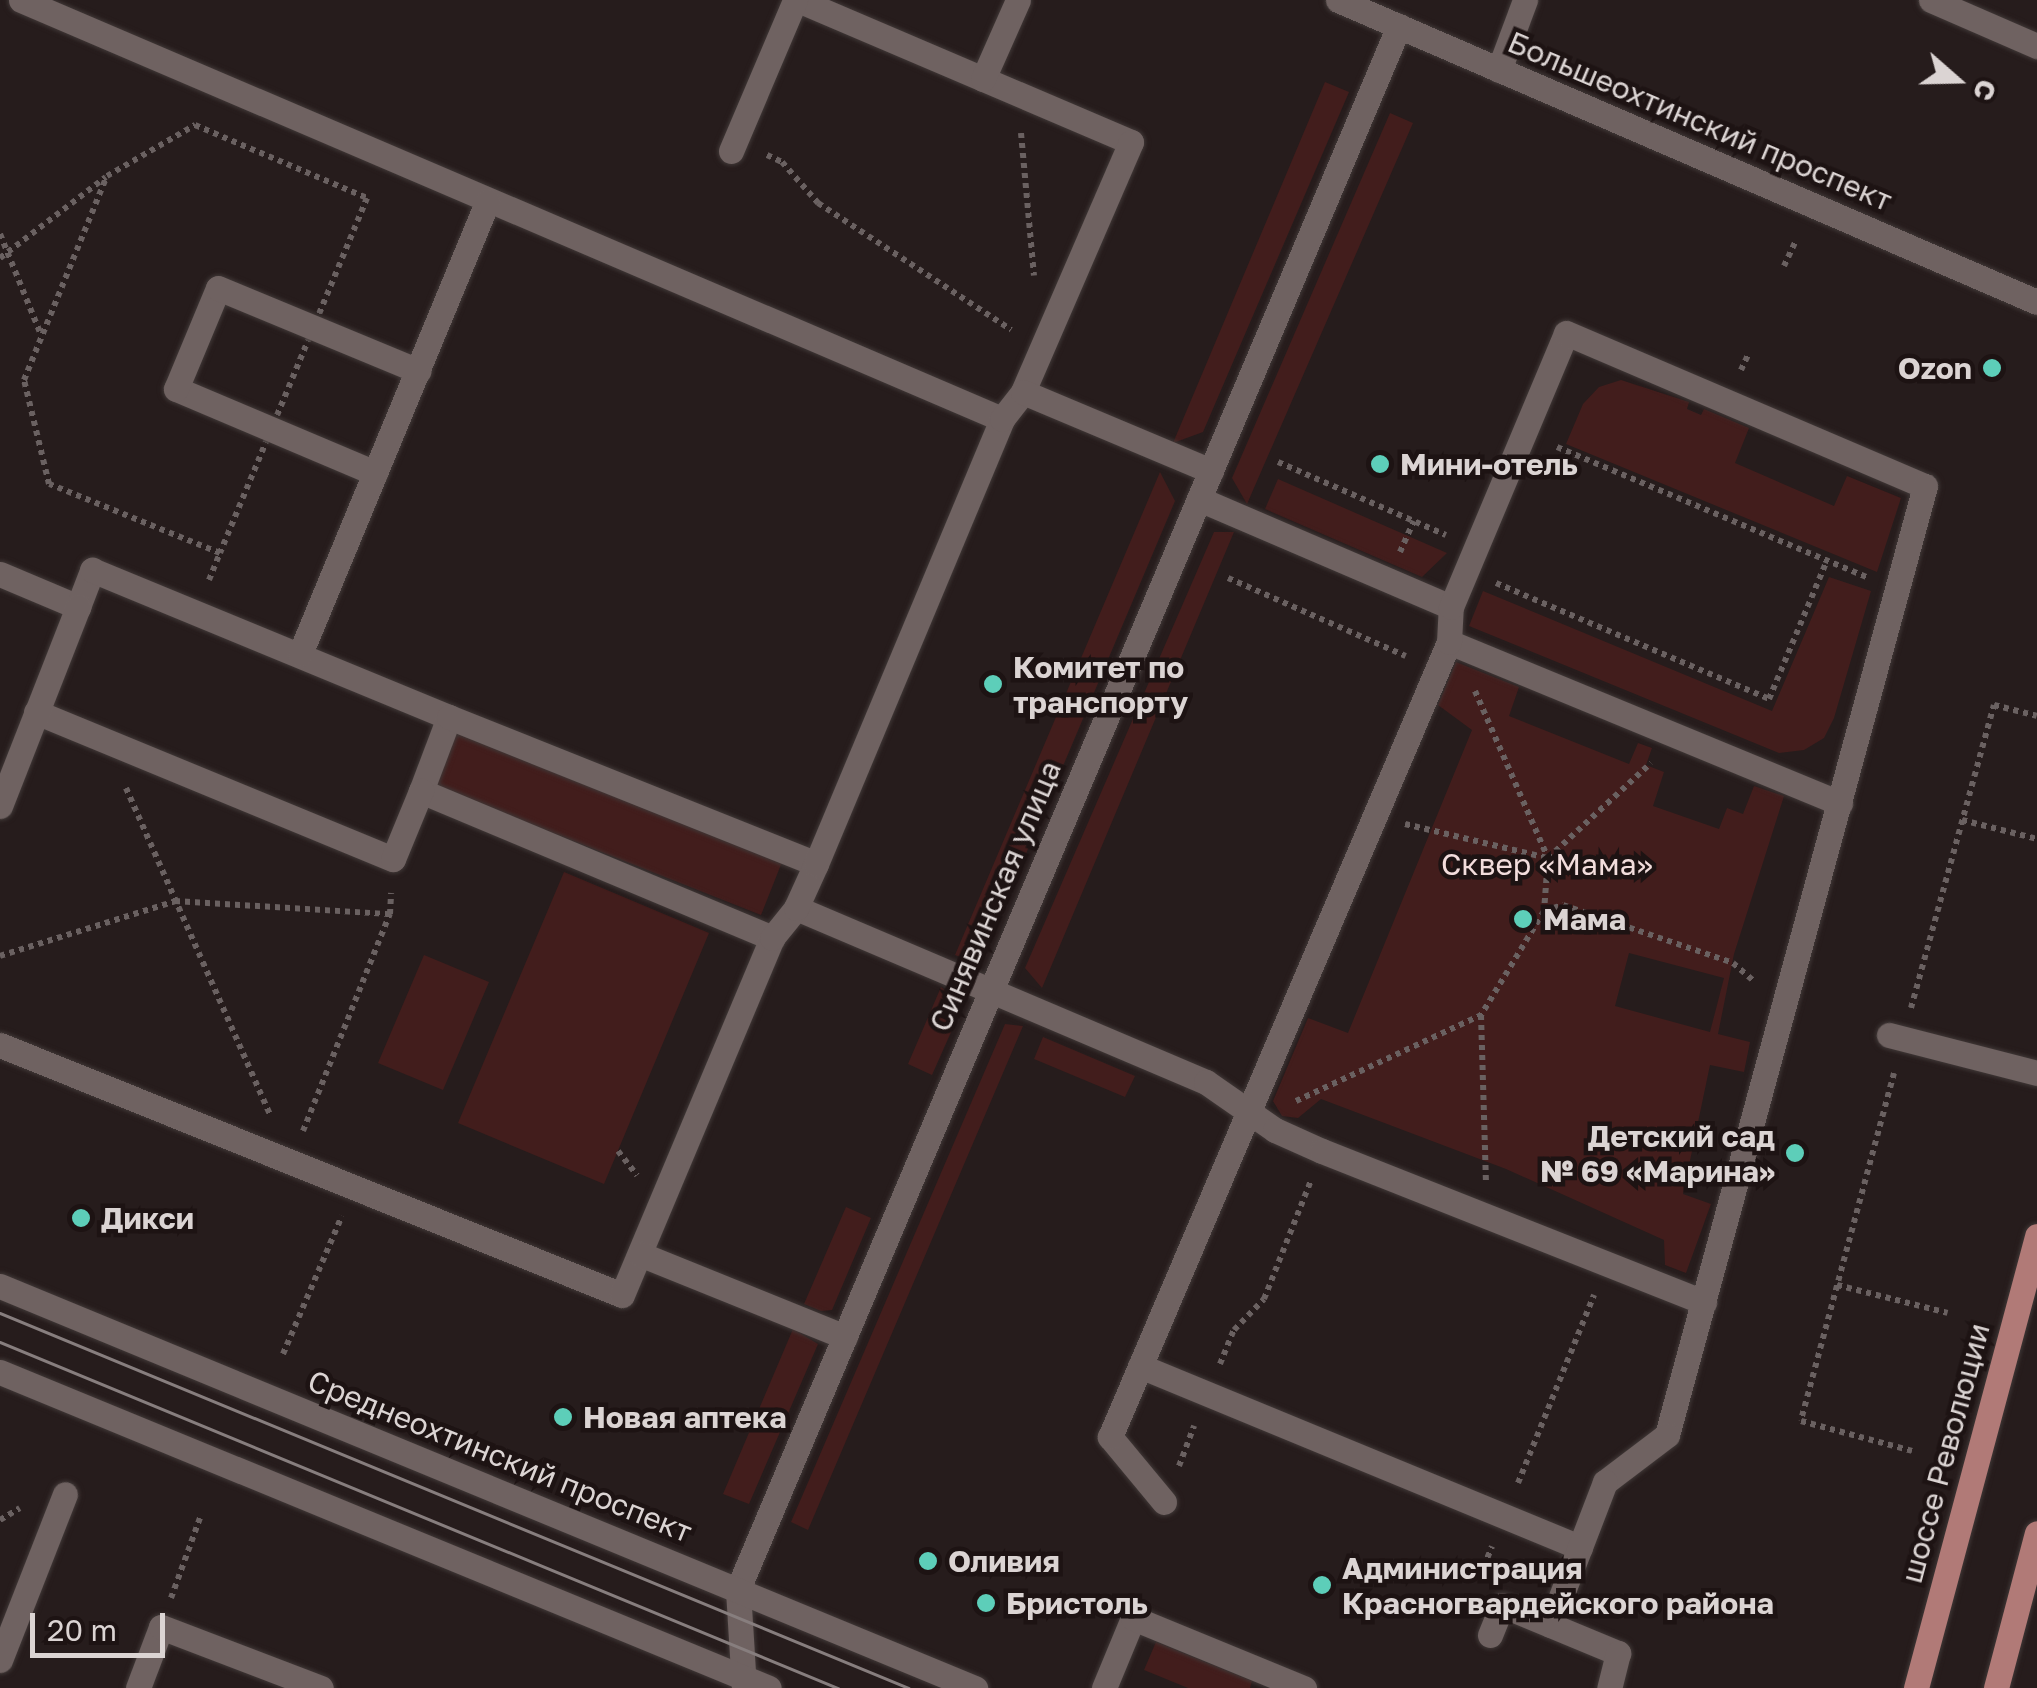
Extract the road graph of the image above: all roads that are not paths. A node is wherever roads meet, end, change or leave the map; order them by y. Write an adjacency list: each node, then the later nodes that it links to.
1 (21, 0): 12 (street)
2 (797, 0): 10 (street); 11 (street)
3 (1018, 0): 10 (street)
4 (1338, 0): 7 (street, Большеохтинский проспект)
5 (1525, 0): 9 (street)
6 (1931, 0): 8 (street)
7 (1399, 26): 9 (street, Большеохтинский проспект); 17 (street, Синявинская улица)
8 (2037, 46)
9 (1499, 70): 13 (street, Большеохтинский проспект)
10 (983, 79): 15 (street)
11 (733, 146)
12 (488, 201): 14 (street); 16 (street)
13 (2037, 302)
14 (418, 371): 18 (street); 18 (street)
15 (1023, 392): 16 (street); 17 (street)
16 (1002, 420): 30 (street)
17 (1211, 472): 19 (street, Синявинская улица)
18 (375, 473): 24 (street)
19 (1199, 499): 22 (street); 33 (street, Синявинская улица)
20 (0, 574): 21 (street)
21 (78, 606): 24 (street); 25 (street)
22 (1451, 607): 23 (street); 28 (street)
23 (1448, 642): 28 (street); 37 (street)
24 (300, 654): 26 (street)
25 (36, 712): 27 (street); 29 (street)
26 (449, 716): 27 (street); 30 (street)
27 (421, 791): 32 (street)
28 (1840, 804): 41 (street)
29 (0, 806)
30 (816, 864): 31 (street)
31 (796, 908): 32 (street); 33 (street)
32 (772, 938): 39 (street)
33 (990, 991): 37 (street); 42 (street, Синявинская улица)
34 (1896, 1037): 36 (street)
35 (0, 1045): 39 (street)
36 (2037, 1073)
37 (1253, 1112): 41 (street); 43 (street)
38 (2037, 1236): 60 (main road, шоссе Революции)
39 (640, 1254): 42 (street)
40 (0, 1286): 49 (street, Среднеохтинский проспект)
41 (1704, 1302): 48 (street)
42 (845, 1337): 49 (street, Синявинская улица)
43 (1140, 1366): 46 (street); 48 (street)
44 (0, 1372): 53 (street)
45 (66, 1494): 52 (street)
46 (1164, 1502)
47 (2037, 1533): 61 (main road)
48 (1580, 1547): 50 (street)
49 (738, 1589): 53 (street, Синявинская улица); 56 (street, Среднеохтинский проспект)
50 (1550, 1625): 51 (street); 59 (street)
51 (1490, 1635)
52 (0, 1660)
53 (753, 1685)
54 (138, 1688): 55 (street)
55 (321, 1688)
56 (975, 1688)
57 (1104, 1688): 58 (street)
58 (1304, 1688)
59 (1608, 1688)
60 (1916, 1688)
61 (1996, 1688)

